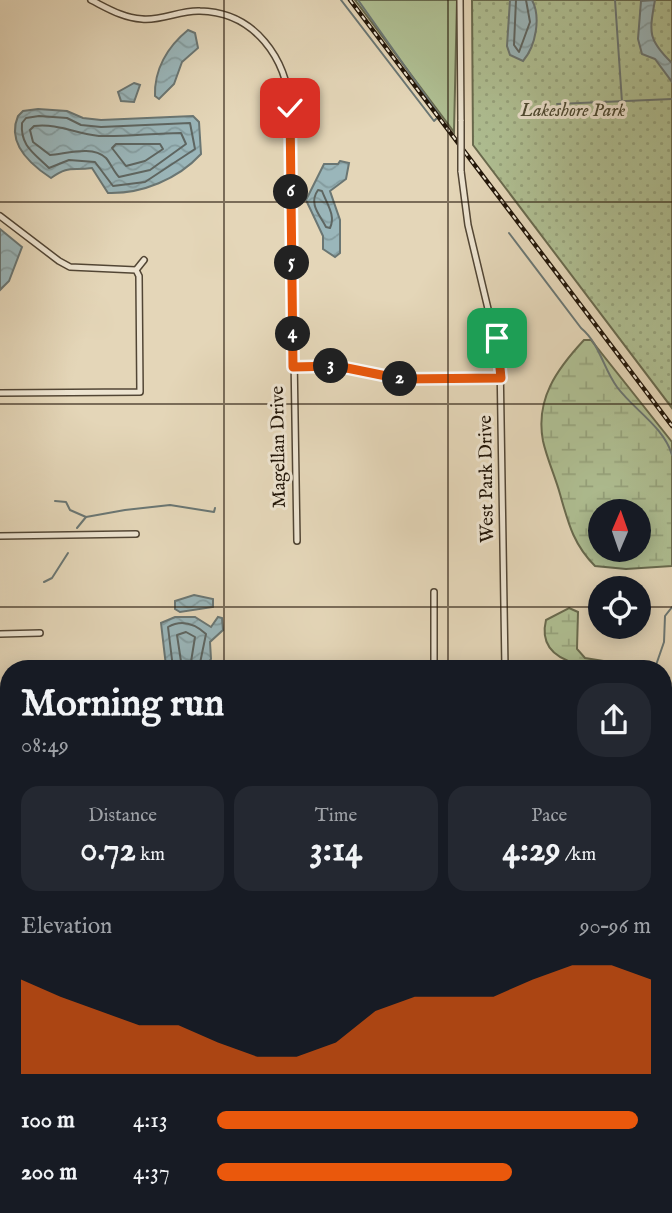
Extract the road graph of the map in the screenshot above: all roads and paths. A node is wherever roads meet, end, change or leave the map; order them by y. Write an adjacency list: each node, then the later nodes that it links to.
1 (91, 0): 6 (street, Magellan Drive)
2 (460, 0): 7 (street, West Park Drive, bridge)
3 (0, 216): 5 (street)
4 (144, 260): 5 (street)
5 (136, 270): 8 (street)
6 (293, 367): 7 (street); 11 (street, Magellan Drive)
7 (501, 378): 16 (street, West Park Drive)
8 (0, 393)
9 (136, 534): 10 (street)
10 (0, 536)
11 (297, 541)
12 (434, 592): 15 (street)
13 (40, 634): 14 (street)
14 (0, 635)
15 (434, 660)
16 (505, 660)

